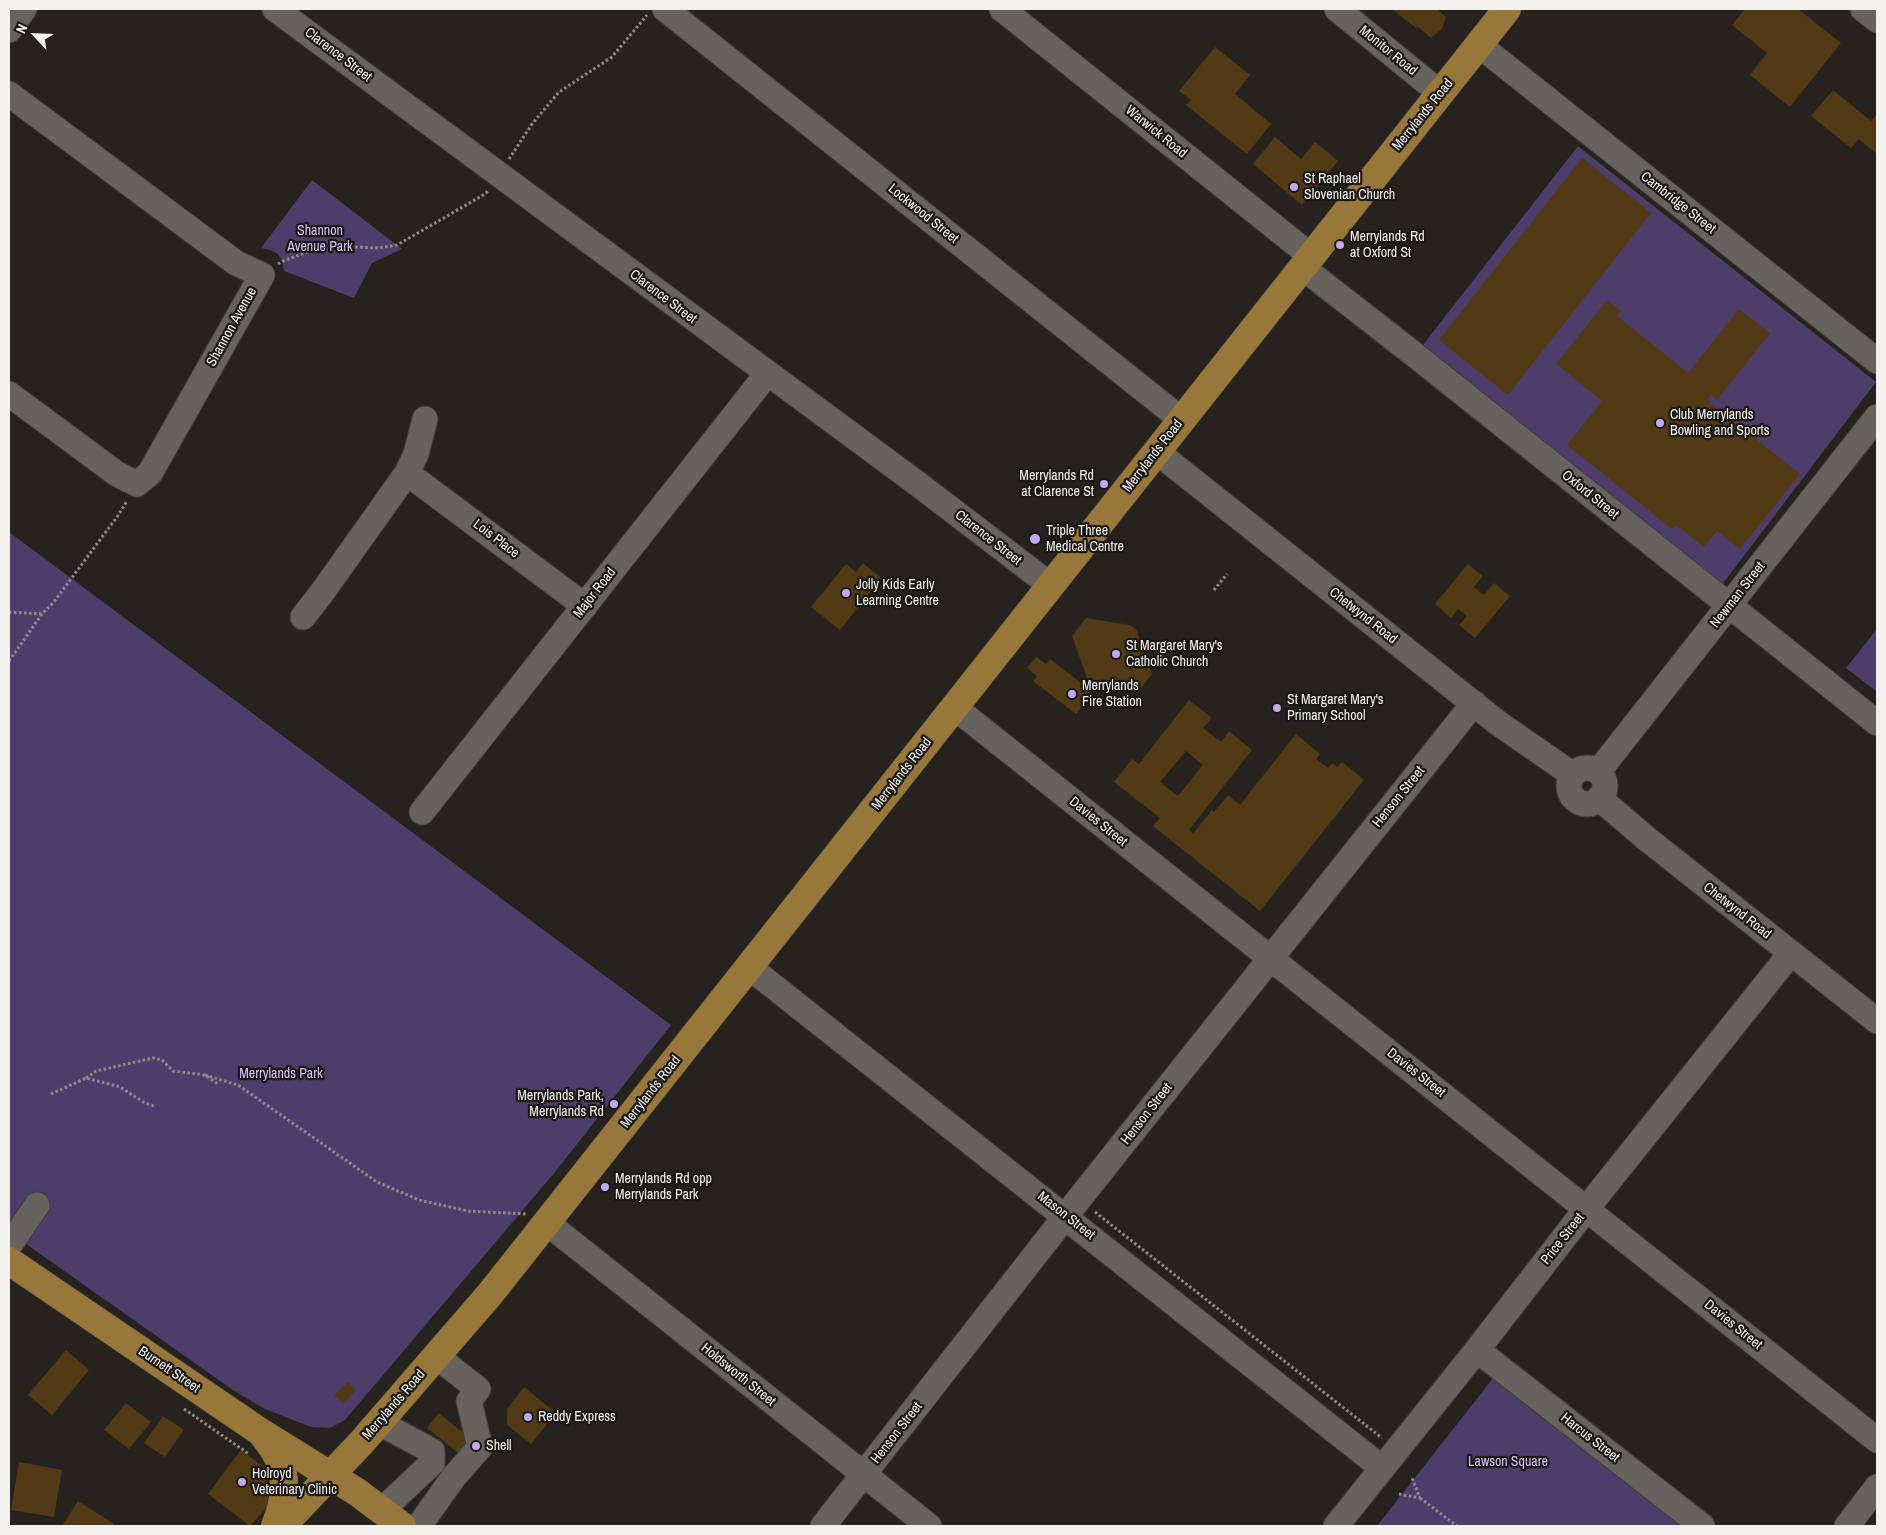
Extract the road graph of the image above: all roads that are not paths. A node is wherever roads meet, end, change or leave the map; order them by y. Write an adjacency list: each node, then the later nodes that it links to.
1 (24, 9): 9 (street)
2 (275, 9): 15 (street, Clarence Street)
3 (1002, 9): 13 (street, Warwick Road)
4 (1336, 9): 11 (street, Monitor Road)
5 (1507, 9): 10 (main road, Merrylands Road)
6 (1863, 9): 8 (street)
7 (655, 13): 19 (street, Lockwood Street)
8 (1877, 20)
9 (9, 30)
10 (1479, 44): 11 (main road, Merrylands Road); 14 (street, Cambridge Street)
11 (1440, 93): 13 (main road, Merrylands Road)
12 (9, 94): 16 (street, Shannon Avenue)
13 (1306, 262): 19 (main road, Merrylands Road); 24 (street, Oxford Street)
14 (1877, 361)
15 (768, 374): 22 (street, Clarence Street); 23 (street, Major Road)
16 (9, 394)
17 (1877, 417): 24 (street, Newman Street)
18 (425, 419): 21 (street)
19 (1182, 420): 20 (main road, Merrylands Road)
20 (1157, 452): 22 (main road, Merrylands Road); 26 (street, Chetwynd Road)
21 (407, 472): 23 (street, Lois Place); 25 (street)
22 (1050, 586): 27 (main road, Merrylands Road)
23 (585, 606): 32 (street, Major Road)
24 (1730, 606): 28 (street, Oxford Street); 29 (street, Newman Street)
25 (303, 617)
26 (1474, 704): 30 (street, Chetwynd Road); 34 (street, Henson Street)
27 (954, 707): 34 (street, Davies Street); 35 (main road, Merrylands Road)
28 (1877, 723)
29 (1598, 772): 30 (street); 31 (street)
30 (1573, 775): 31 (street)
31 (1599, 798): 33 (street, Chetwynd Road)
32 (422, 812)
33 (1791, 953): 36 (street, Chetwynd Road); 39 (street, Price Street)
34 (1270, 958): 38 (street, Henson Street); 39 (street, Davies Street)
35 (749, 967): 38 (street, Mason Street); 40 (main road, Merrylands Road)
36 (1877, 1021)
37 (37, 1205): 41 (street)
38 (1072, 1208): 48 (street, Mason Street); 51 (street, Henson Street)
39 (1586, 1208): 43 (street, Price Street); 47 (street, Davies Street)
40 (537, 1219): 44 (main road, Merrylands Road); 51 (street, Holdsworth Street)
41 (9, 1246)
42 (9, 1261): 46 (main road, Burnett Street)
43 (1477, 1350): 48 (street, Price Street); 61 (street, Harcus Street)
44 (436, 1356): 45 (main road, Merrylands Road); 52 (street)
45 (378, 1422): 49 (street); 50 (main road, Merrylands Road)
46 (262, 1433): 50 (main road, Burnett Street); 55 (main road)
47 (1877, 1440)
48 (1389, 1458): 60 (street, Price Street)
49 (432, 1463): 52 (street); 54 (street)
50 (331, 1475): 54 (main road, Burnett Street); 56 (main road, Merrylands Road)
51 (864, 1475): 58 (street, Henson Street); 59 (street, Holdsworth Street)
52 (453, 1478): 57 (street)
53 (1877, 1488): 62 (street)
54 (392, 1518)
55 (275, 1526)
56 (282, 1526)
57 (418, 1526)
58 (823, 1526)
59 (929, 1526)
60 (1336, 1526)
61 (1702, 1526)
62 (1847, 1526)

